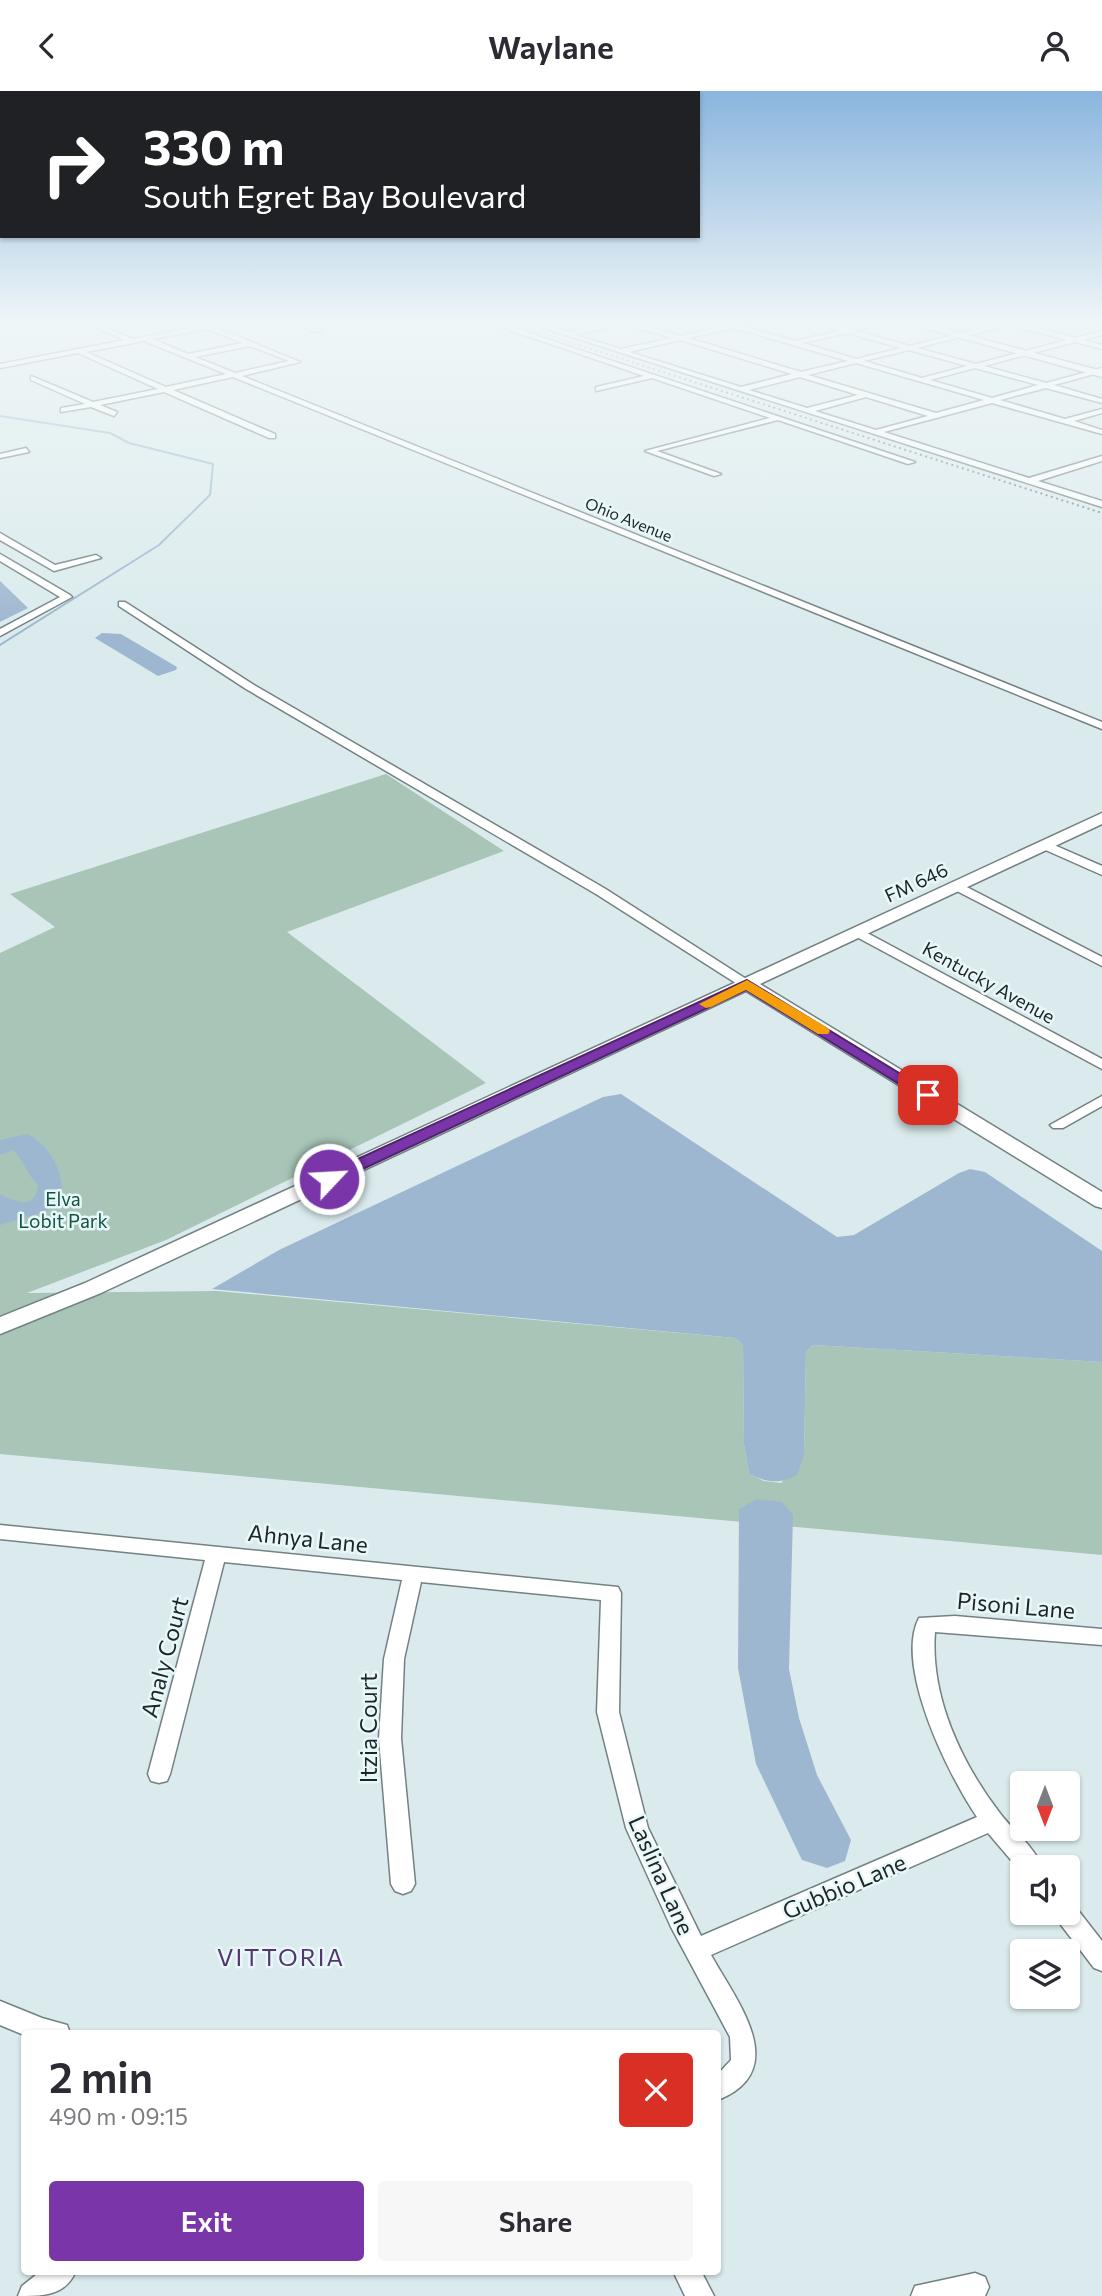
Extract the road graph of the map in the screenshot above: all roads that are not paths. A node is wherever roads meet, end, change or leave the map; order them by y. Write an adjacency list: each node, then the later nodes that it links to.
1 (242, 423): 10 (street)
2 (353, 423): 25 (street, Ohio Avenue)
3 (759, 423): 17 (street)
4 (793, 423): 14 (street)
5 (848, 423): 8 (street)
6 (911, 423): 8 (street)
7 (1073, 423): 9 (street)
8 (876, 432): 18 (street)
9 (1102, 432)
10 (272, 436)
11 (26, 450): 12 (street)
12 (0, 456)
13 (1102, 458): 15 (street)
14 (911, 461)
15 (1090, 462): 16 (street); 18 (street)
16 (1102, 465)
17 (717, 474)
18 (1029, 481): 19 (street)
19 (1102, 504)
20 (0, 536): 22 (street)
21 (0, 557): 24 (street)
22 (96, 558)
23 (122, 604): 32 (street)
24 (0, 633)
25 (1102, 726)
26 (1102, 818): 27 (main road, FM 646 / FM 646)
27 (1045, 845): 28 (street); 29 (main road, FM 646 / FM 646)
28 (1102, 871)
29 (957, 886): 30 (main road, FM 646 / FM 646); 31 (street)
30 (858, 933): 32 (main road, FM 646 / FM 646); 33 (street, Kentucky Avenue)
31 (1102, 962)
32 (747, 984): 36 (main road); 37 (main road, FM 646)
33 (1102, 1065)
34 (1102, 1100): 35 (street)
35 (1058, 1125)
36 (1102, 1201)
37 (0, 1326)
38 (0, 1532): 39 (street, Ahnya Lane)
39 (217, 1553): 40 (street, Ahnya Lane); 43 (street, Analy Court)
40 (413, 1574): 41 (street, Ahnya Lane); 46 (street, Itzia Court)
41 (611, 1593): 48 (street, Laslina Lane)
42 (1102, 1637): 44 (street, Pisoni Lane)
43 (159, 1774)
44 (992, 1821): 45 (street); 48 (street, Gubbio Lane)
45 (1021, 1855)
46 (403, 1884)
47 (1075, 1925): 49 (street)
48 (696, 1950): 52 (street, Laslina Lane)
49 (1102, 1960)
50 (0, 2013): 51 (street)
51 (41, 2030)
52 (721, 2086)
53 (58, 2275): 56 (street)
54 (688, 2275): 57 (street)
55 (975, 2287): 58 (street)
56 (32, 2296)
57 (700, 2296)
58 (925, 2296)

